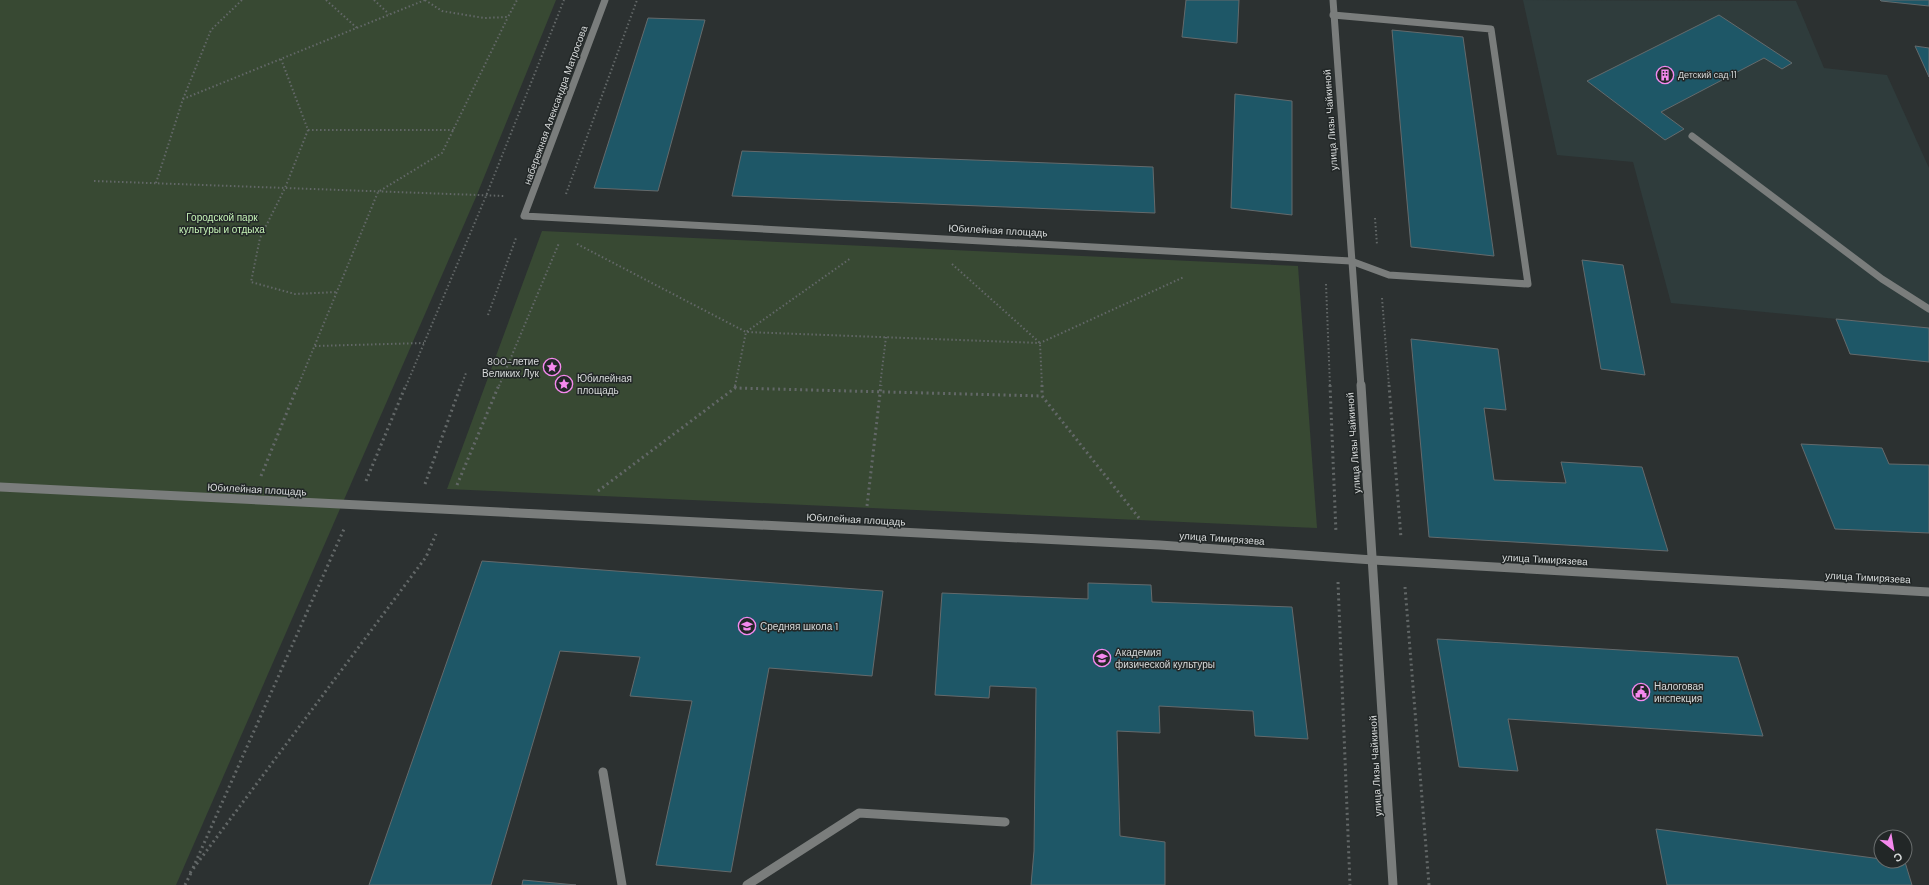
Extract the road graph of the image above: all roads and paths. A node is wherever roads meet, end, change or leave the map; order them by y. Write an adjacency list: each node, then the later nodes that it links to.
1 (242, 0): 15 (path)
2 (326, 0): 13 (path)
3 (374, 0): 10 (path)
4 (425, 0): 10 (path); 12 (path)
5 (517, 0): 12 (path)
6 (564, 0): 23 (path)
7 (605, 0): 24 (street, набережная Александра Матросова)
8 (637, 0): 27 (path)
9 (1333, 0): 11 (street, улица Лизы Чайкиной)
10 (389, 14): 13 (path)
11 (1333, 15): 32 (street, улица Лизы Чайкиной); 33 (street, Юбилейная площадь)
12 (508, 16): 17 (path)
13 (357, 28): 14 (path)
14 (281, 59): 15 (path); 16 (path)
15 (183, 99): 20 (path)
16 (308, 130): 17 (path); 21 (path)
17 (454, 130): 22 (path)
18 (1692, 136): 36 (street)
19 (94, 181): 20 (path)
20 (156, 183): 21 (path)
21 (285, 188): 22 (path); 35 (path)
22 (378, 192): 23 (path); 35 (path)
23 (486, 196): 24 (path); 40 (path)
24 (532, 196): 25 (street, набережная Александра Матросова)
25 (524, 216): 27 (street, Юбилейная площадь); 37 (path)
26 (1375, 216): 33 (path)
27 (557, 218): 28 (street, Юбилейная площадь); 29 (path)
28 (884, 235): 30 (street, Юбилейная площадь); 38 (path)
29 (562, 236): 38 (path); 51 (path)
30 (922, 237): 31 (street, Юбилейная площадь); 41 (path)
31 (1325, 259): 32 (street, Юбилейная площадь); 55 (path)
32 (1351, 260): 33 (street, Юбилейная площадь); 56 (street, улица Лизы Чайкиной)
33 (1380, 271): 57 (path)
34 (1185, 276): 41 (path)
35 (337, 292): 42 (path)
36 (1929, 309)
37 (488, 315)
38 (746, 332): 39 (path); 44 (path)
39 (886, 337): 41 (path); 45 (path)
40 (424, 343): 42 (path); 49 (path)
41 (1040, 343): 46 (path)
42 (315, 346): 48 (path)
43 (466, 374): 50 (path)
44 (735, 388): 45 (path); 52 (path)
45 (880, 392): 46 (path); 53 (path)
46 (1042, 396): 54 (path)
47 (0, 487): 48 (street, Юбилейная площадь)
48 (251, 500): 49 (street, Юбилейная площадь)
49 (356, 505): 50 (street, Юбилейная площадь); 61 (path)
50 (416, 508): 51 (street, Юбилейная площадь)
51 (446, 509): 52 (street, Юбилейная площадь); 61 (path)
52 (566, 515): 53 (street, Юбилейная площадь)
53 (864, 530): 54 (street, Юбилейная площадь)
54 (1160, 545): 55 (street, улица Тимирязева)
55 (1337, 557): 56 (street, улица Тимирязева); 65 (path)
56 (1373, 560): 57 (street, улица Тимирязева); 66 (street, улица Лизы Чайкиной)
57 (1403, 562): 58 (street, улица Тимирязева); 67 (path)
58 (1929, 592)
59 (603, 772): 63 (street)
60 (1005, 822): 64 (street)
61 (190, 873): 62 (path)
62 (185, 885)
63 (622, 885)
64 (747, 885)
65 (1350, 885)
66 (1393, 885)
67 (1429, 885)

